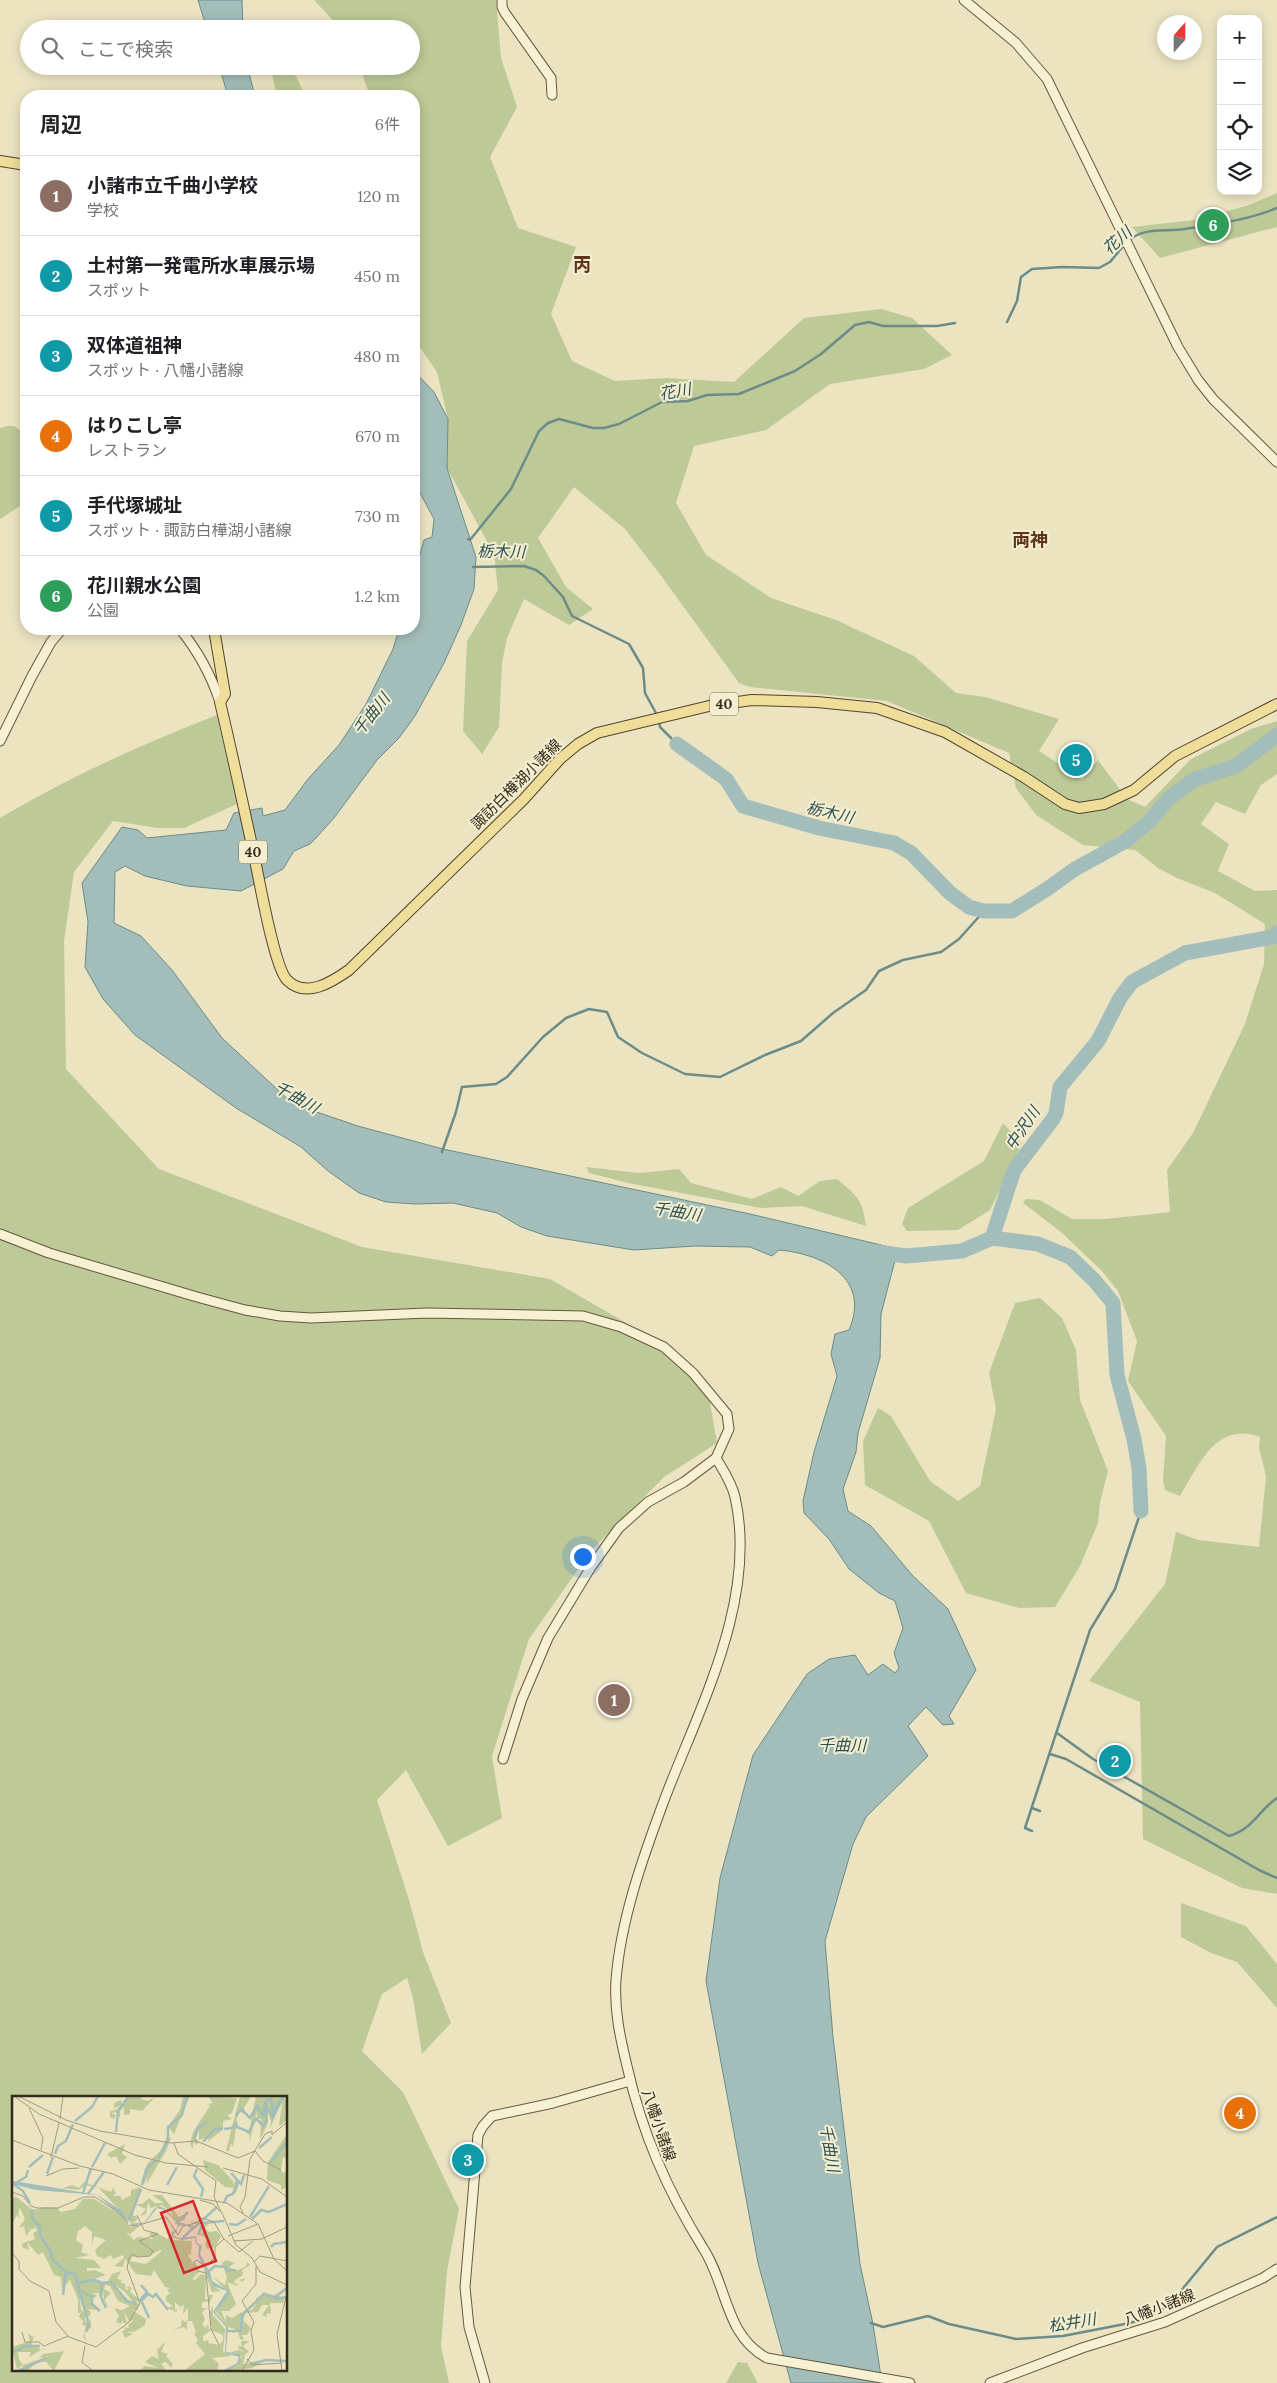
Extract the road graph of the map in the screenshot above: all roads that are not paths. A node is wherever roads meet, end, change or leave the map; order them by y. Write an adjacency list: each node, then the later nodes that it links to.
1 (502, 0): 3 (street)
2 (964, 0): 6 (street)
3 (552, 95)
4 (0, 161): 5 (main road)
5 (20, 164)
6 (1277, 462)
7 (57, 635): 12 (street)
8 (185, 635): 10 (street)
9 (215, 635): 10 (main road, 諏訪白樺湖小諸線 / 40)
10 (220, 702): 11 (main road, 諏訪白樺湖小諸線 / 40)
11 (1277, 704)
12 (0, 741)
13 (0, 1234): 14 (street)
14 (716, 1458): 15 (street); 16 (street)
15 (503, 1759)
16 (630, 2080): 18 (street, 八幡小諸線); 19 (street, 八幡小諸線)
17 (1277, 2269): 20 (street, 八幡小諸線)
18 (485, 2383)
19 (910, 2383)
20 (990, 2383)

